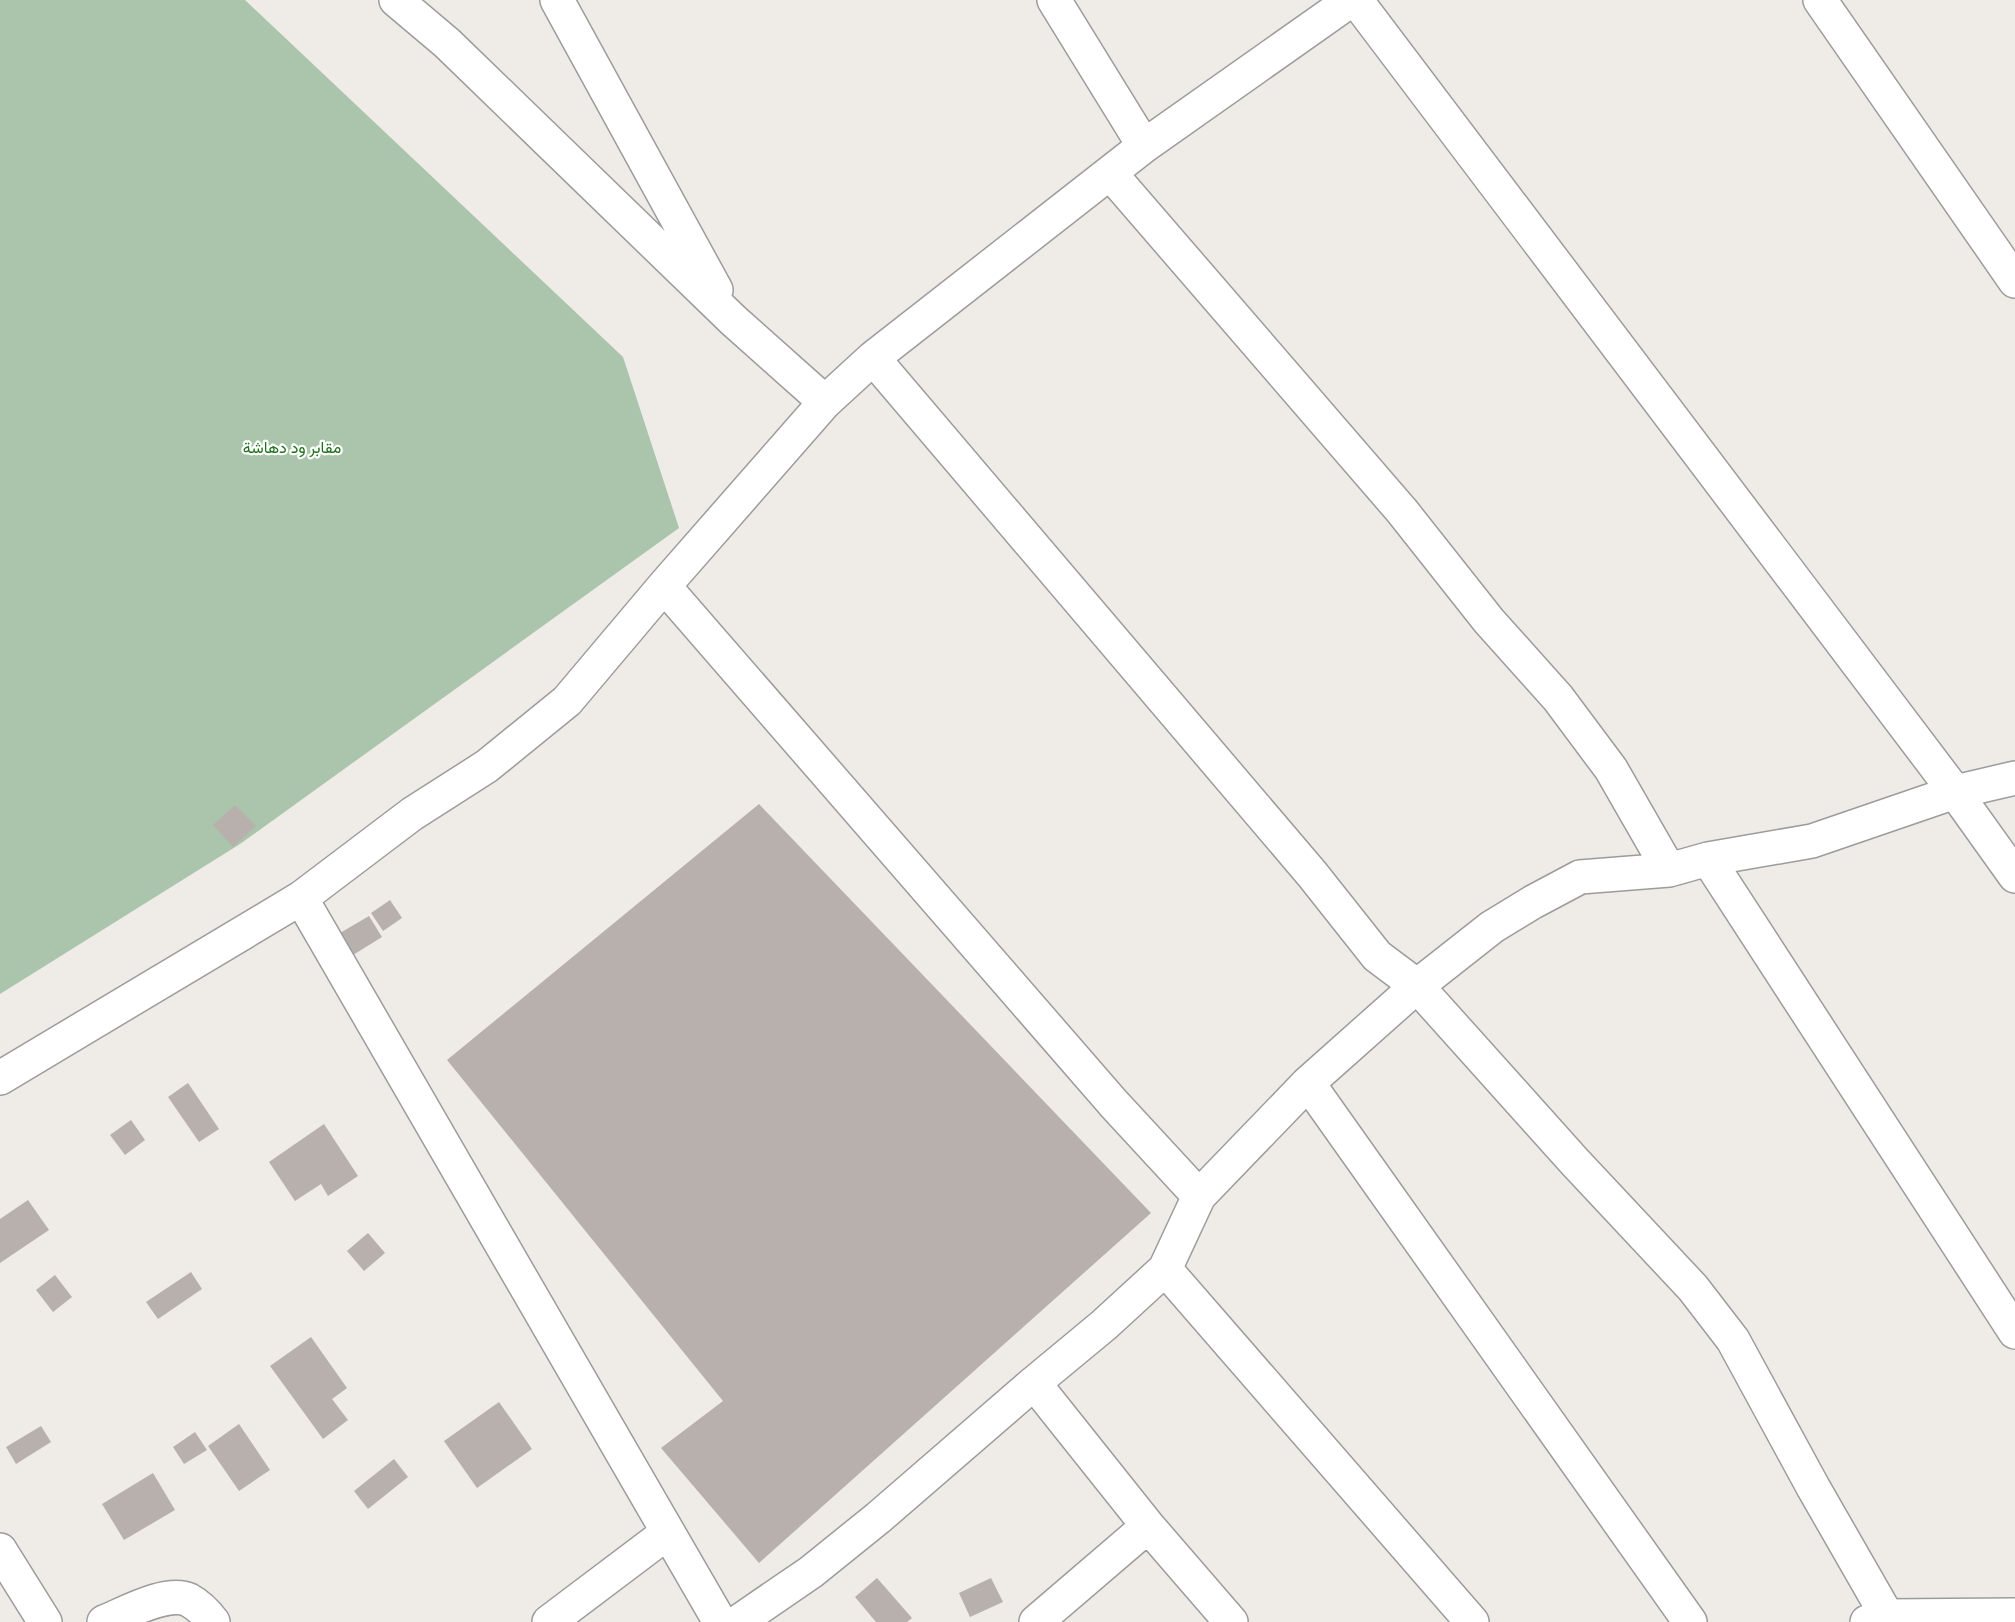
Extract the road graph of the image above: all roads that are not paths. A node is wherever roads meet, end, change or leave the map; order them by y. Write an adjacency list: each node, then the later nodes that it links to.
1 (396, 0): 9 (street)
2 (557, 0): 9 (street)
3 (1054, 0): 6 (street)
4 (1354, 0): 6 (street); 14 (street)
5 (1820, 0): 8 (street)
6 (1144, 146): 7 (street)
7 (1110, 173): 10 (street); 16 (street)
8 (2015, 281)
9 (733, 320): 11 (street)
10 (873, 358): 11 (street); 19 (street)
11 (825, 402): 12 (street)
12 (664, 586): 18 (street); 22 (street)
13 (2015, 778): 14 (street)
14 (1955, 792): 15 (street); 17 (street)
15 (1708, 859): 16 (street); 24 (street)
16 (1669, 870): 19 (street)
17 (2015, 876)
18 (302, 898): 20 (street); 27 (street)
19 (1417, 986): 21 (street); 30 (street)
20 (0, 1078)
21 (1308, 1083): 22 (street); 40 (street)
22 (1199, 1196): 23 (street)
23 (1165, 1269): 25 (street); 39 (street)
24 (2015, 1332)
25 (1034, 1383): 26 (street); 36 (street)
26 (1149, 1526): 37 (street); 38 (street)
27 (667, 1533): 34 (street); 35 (street)
28 (0, 1550): 31 (street)
29 (2015, 1615): 30 (street)
30 (1877, 1619)
31 (45, 1622)
32 (104, 1622): 33 (street)
33 (213, 1622)
34 (549, 1622)
35 (720, 1622)
36 (738, 1622)
37 (1036, 1622)
38 (1231, 1622)
39 (1472, 1622)
40 (1690, 1622)

